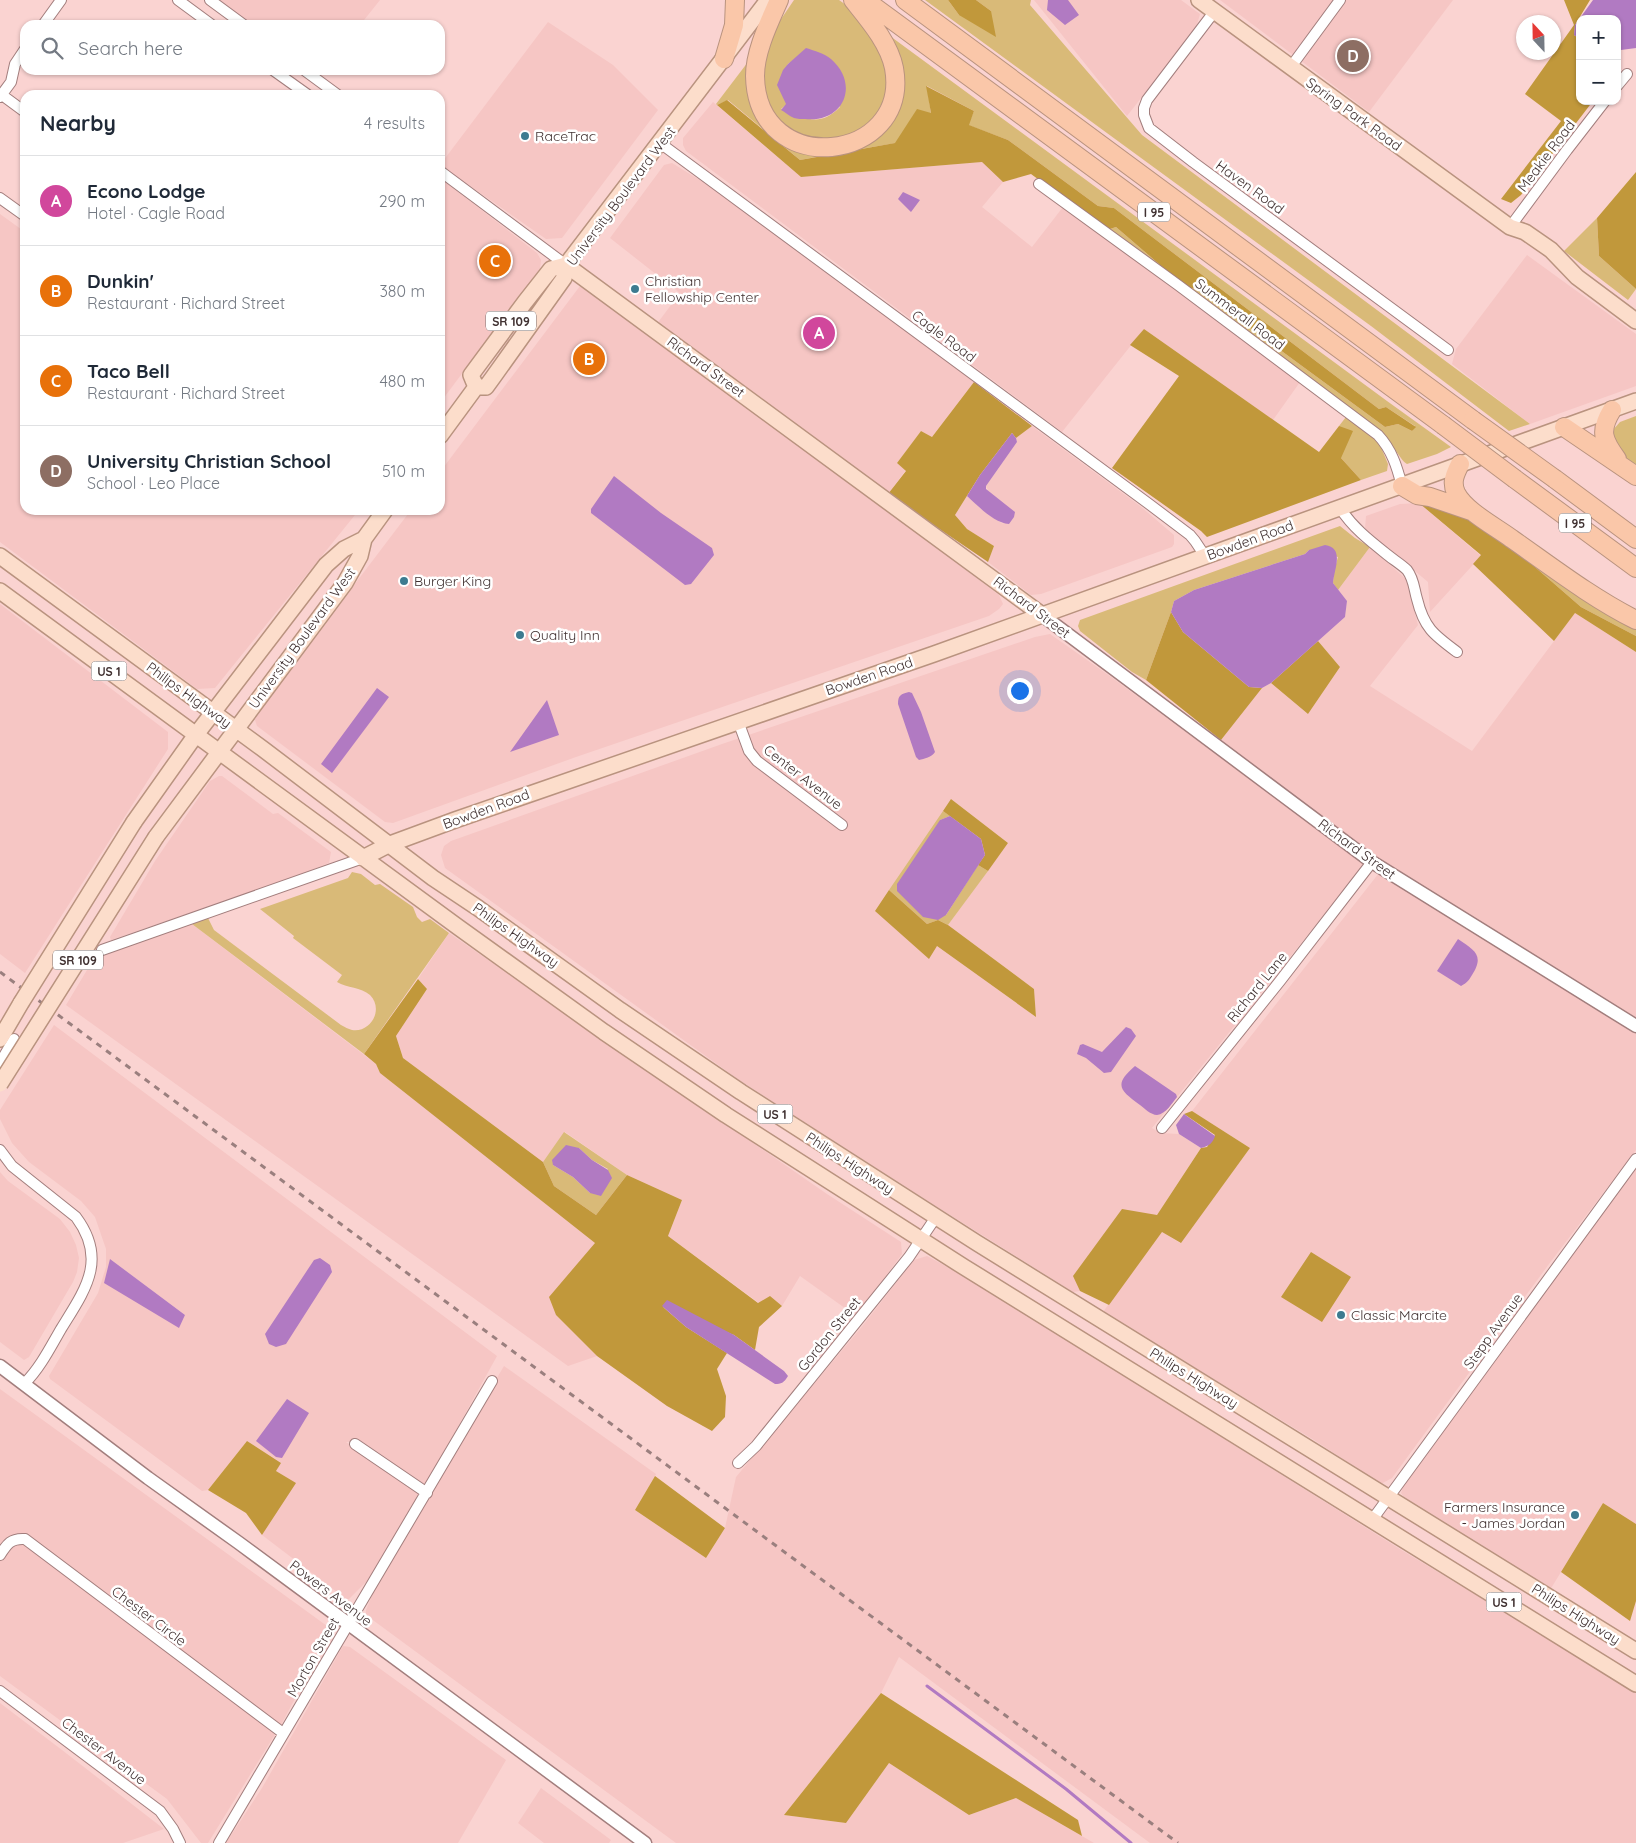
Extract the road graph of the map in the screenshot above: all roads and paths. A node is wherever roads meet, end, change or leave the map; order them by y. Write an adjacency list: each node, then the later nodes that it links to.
1 (61, 0): 13 (street)
2 (178, 0): 14 (street)
3 (210, 0): 15 (street)
4 (735, 0): 17 (highway)
5 (768, 0): 17 (main road, University Boulevard West / SR 109)
6 (779, 0): 7 (highway)
7 (853, 0)
8 (865, 0): 54 (highway, I 95, bridge)
9 (905, 0): 51 (highway, I 95, bridge)
10 (1199, 0): 12 (main road, Spring Park Road)
11 (1340, 0): 18 (street)
12 (1214, 12): 18 (main road, Spring Park Road); 38 (street, Haven Road)
13 (47, 20)
14 (205, 20)
15 (237, 20)
16 (20, 57): 27 (street)
17 (724, 59): 30 (main road, University Boulevard West / SR 109)
18 (1290, 68): 35 (main road, Spring Park Road)
19 (1627, 74): 22 (street)
20 (280, 75): 24 (street)
21 (311, 75): 23 (street)
22 (1621, 81)
23 (321, 82): 25 (street); 26 (street)
24 (302, 90)
25 (314, 90)
26 (331, 90)
27 (1, 96): 29 (street)
28 (1602, 105): 35 (street, Meakie Road)
29 (20, 109)
30 (660, 143): 36 (main road, University Boulevard West / SR 109); 53 (street, Cagle Road)
31 (445, 175): 36 (street, Richard Street)
32 (1038, 184): 46 (street, Summerall Road)
33 (0, 198): 34 (street)
34 (20, 212)
35 (1510, 227): 37 (main road, Spring Park Road)
36 (566, 265): 42 (main road, University Boulevard West / SR 109); 56 (main road, Richard Street)
37 (1636, 321)
38 (1448, 350)
39 (1636, 401): 40 (main road, Bowden Road)
40 (1612, 410): 41 (main road, Bowden Road); 44 (highway)
41 (1564, 428): 43 (main road, Bowden Road); 44 (highway)
42 (445, 429)
43 (1460, 464): 46 (main road, Bowden Road); 48 (highway)
44 (1620, 464): 45 (highway)
45 (1636, 476)
46 (1402, 486): 47 (main road, Bowden Road); 48 (highway)
47 (1340, 508): 53 (main road, Bowden Road); 58 (street)
48 (1473, 512): 57 (highway)
49 (381, 515): 50 (main road, University Boulevard West / SR 109)
50 (364, 539): 59 (main road, University Boulevard West / SR 109); 61 (main road, University Boulevard West / SR 109)
51 (1636, 539)
52 (0, 556): 59 (main road, Philips Highway / US 1)
53 (1205, 556): 56 (main road, Bowden Road)
54 (1636, 568)
55 (0, 591): 62 (main road, Philips Highway / US 1)
56 (1042, 615): 60 (main road, Bowden Road); 67 (street, Richard Street)
57 (1636, 620)
58 (1457, 652)
59 (212, 713): 61 (main road, Philips Highway / US 1); 62 (main road, University Boulevard West / SR 109)
60 (738, 721): 64 (street, Center Avenue); 65 (main road, Bowden Road)
61 (235, 729): 63 (main road, University Boulevard West / SR 109); 65 (main road, Philips Highway / US 1)
62 (195, 736): 63 (main road, Philips Highway / US 1); 70 (main road, University Boulevard West / SR 109, bridge)
63 (218, 752): 66 (main road, Philips Highway / US 1); 74 (main road, University Boulevard West / SR 109, bridge)
64 (842, 825)
65 (390, 844): 66 (main road, Bowden Road); 71 (main road, Philips Highway / US 1)
66 (363, 858): 68 (street, Bowden Road); 73 (main road, Philips Highway / US 1)
67 (1372, 862): 69 (street, Richard Street); 75 (street, Richard Lane)
68 (102, 950)
69 (1636, 1026)
70 (7, 1039): 72 (street)
71 (679, 1050): 73 (main road); 78 (main road, Philips Highway / US 1)
72 (0, 1063)
73 (664, 1073): 79 (main road, Philips Highway / US 1)
74 (0, 1084)
75 (1162, 1128)
76 (0, 1150): 85 (street)
77 (1636, 1159): 92 (street, Stepp Avenue)
78 (936, 1217): 79 (street, Gordon Street); 80 (main road, Philips Highway / US 1)
79 (920, 1240): 81 (main road, Philips Highway / US 1); 88 (street, Gordon Street)
80 (1126, 1336): 81 (main road); 82 (main road, Philips Highway / US 1)
81 (1112, 1359): 86 (main road, Philips Highway / US 1)
82 (1172, 1364): 86 (main road); 89 (main road, Philips Highway / US 1)
83 (0, 1366): 85 (street, Powers Avenue)
84 (492, 1381): 90 (street, Morton Street)
85 (25, 1383): 97 (street, Powers Avenue)
86 (1159, 1388): 91 (main road, Philips Highway / US 1)
87 (355, 1444): 90 (street)
88 (738, 1463)
89 (1346, 1471): 91 (main road); 92 (main road, Philips Highway / US 1)
90 (427, 1493): 97 (street, Morton Street)
91 (1331, 1495): 93 (main road, Philips Highway / US 1)
92 (1388, 1498): 93 (street, Stepp Avenue); 95 (main road, Philips Highway / US 1)
93 (1372, 1520): 96 (main road, Philips Highway / US 1)
94 (0, 1555): 101 (street, Chester Circle)
95 (1523, 1581): 96 (main road); 98 (main road, Philips Highway / US 1)
96 (1509, 1605): 99 (main road, Philips Highway / US 1)
97 (348, 1624): 101 (street, Morton Street); 104 (street, Powers Avenue)
98 (1636, 1651)
99 (1636, 1684)
100 (0, 1691): 102 (street, Chester Avenue)
101 (284, 1733): 103 (street, Morton Street)
102 (180, 1843)
103 (219, 1843)
104 (646, 1843)

